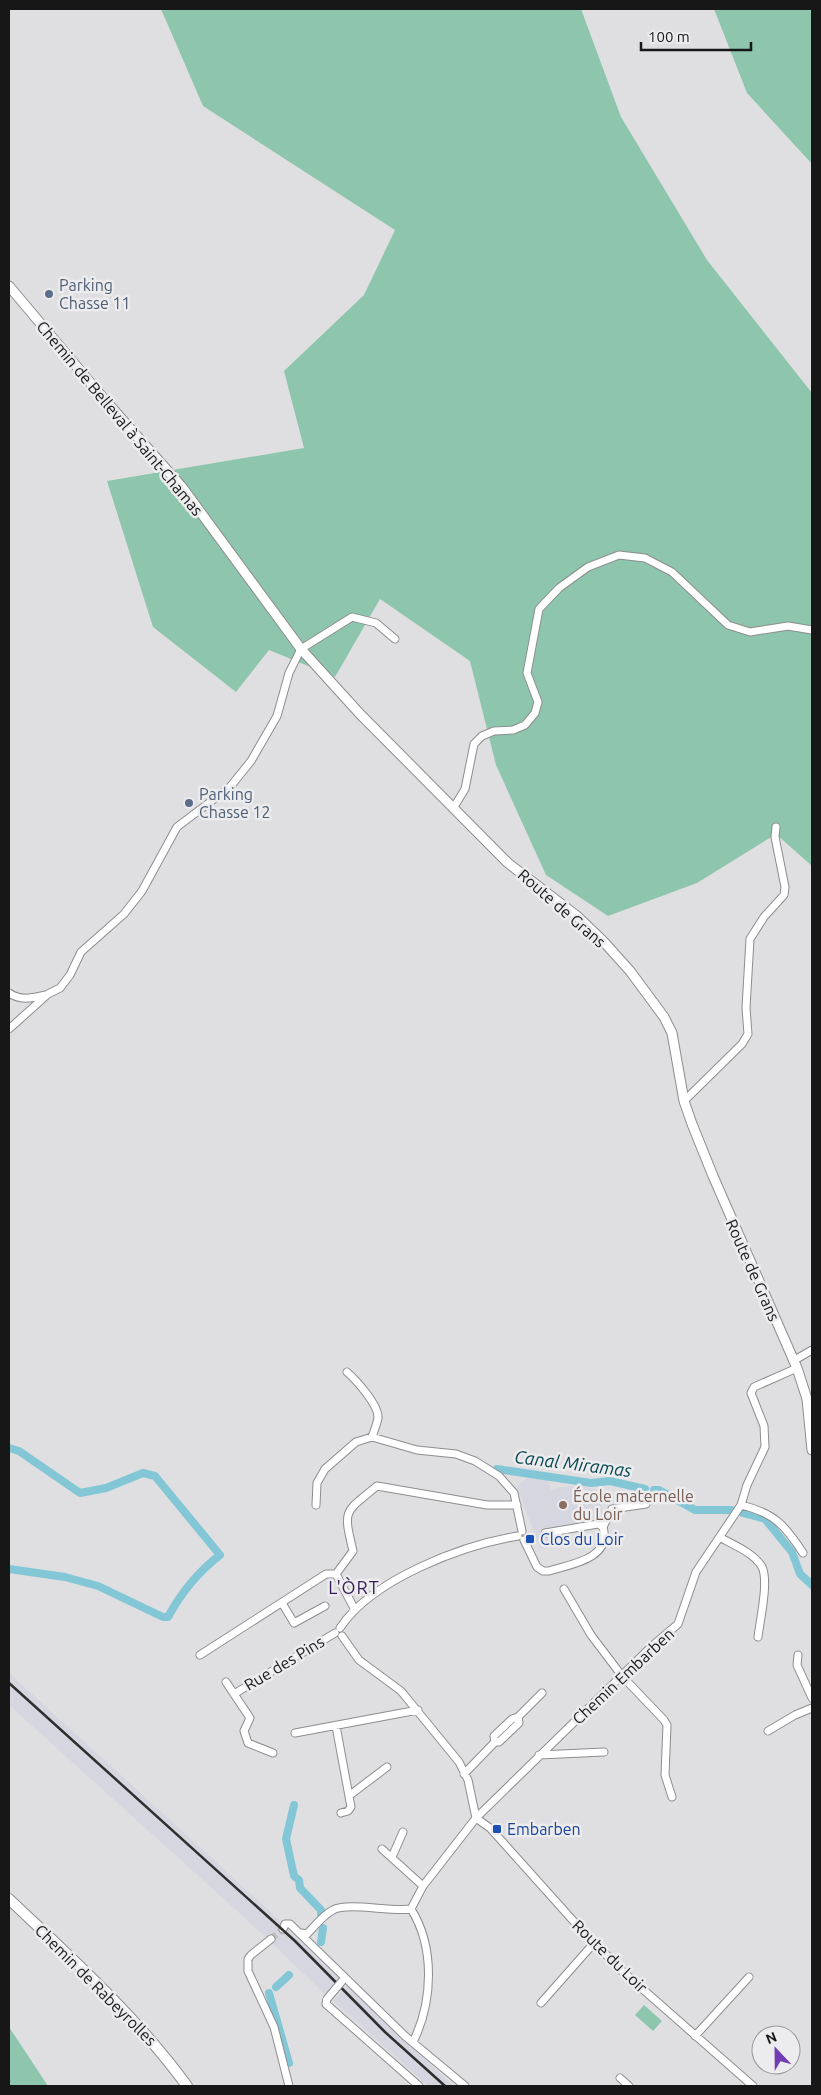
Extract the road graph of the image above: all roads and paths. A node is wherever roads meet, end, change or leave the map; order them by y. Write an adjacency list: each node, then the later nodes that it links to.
1 (9, 286): 4 (street, Chemin de Belleval à Saint-Chamas)
2 (812, 630): 5 (street)
3 (395, 639): 4 (street)
4 (301, 649): 5 (street, Route de Grans); 8 (street)
5 (454, 807): 10 (street, Route de Grans)
6 (776, 827): 10 (street)
7 (9, 993): 8 (street)
8 (48, 994): 9 (street)
9 (9, 1029)
10 (684, 1101): 12 (street, Route de Grans)
11 (812, 1351): 12 (street, Chemin Embarben)
12 (795, 1364): 15 (street, Route de Grans); 19 (street, Chemin Embarben)
13 (347, 1372): 14 (street)
14 (372, 1437): 17 (street); 18 (street)
15 (812, 1450)
16 (646, 1504): 20 (street)
17 (316, 1505)
18 (517, 1505): 22 (street); 25 (street)
19 (741, 1505): 23 (street, Chemin Embarben); 24 (street)
20 (603, 1527): 21 (street); 22 (street)
21 (545, 1533)
22 (522, 1536): 29 (street, Rue des Pins)
23 (721, 1538): 31 (street); 34 (street, Chemin Embarben)
24 (803, 1553)
25 (336, 1574): 27 (street); 29 (street)
26 (564, 1589): 34 (street)
27 (282, 1603): 28 (street); 33 (street)
28 (325, 1606)
29 (355, 1610): 30 (street, Rue des Pins)
30 (339, 1632): 37 (street, Rue des Pins); 40 (street)
31 (758, 1637)
32 (798, 1655): 38 (street)
33 (200, 1656)
34 (622, 1676): 46 (street, Chemin Embarben); 50 (street)
35 (226, 1682): 37 (street)
36 (542, 1693): 48 (street)
37 (234, 1694): 45 (street)
38 (812, 1698)
39 (812, 1708): 42 (street)
40 (418, 1710): 41 (street); 48 (street)
41 (336, 1726): 43 (street); 49 (street)
42 (768, 1732)
43 (294, 1733)
44 (604, 1752): 46 (street)
45 (273, 1754)
46 (539, 1755): 52 (street, Chemin Embarben)
47 (386, 1767): 49 (street)
48 (464, 1774): 52 (street)
49 (350, 1796): 51 (street)
50 (672, 1797)
51 (341, 1813)
52 (476, 1818): 56 (street, Chemin Embarben); 62 (street, Route du Loir)
53 (403, 1832): 55 (street)
54 (382, 1849): 55 (street)
55 (392, 1857): 56 (street)
56 (423, 1886): 58 (street, Chemin Embarben)
57 (9, 1899): 70 (main road, Chemin de Rabeyrolles)
58 (411, 1909): 60 (street); 67 (street)
59 (283, 1929): 60 (street)
60 (301, 1934): 64 (street)
61 (271, 1940): 71 (street)
62 (594, 1942): 65 (street); 66 (street, Route du Loir)
63 (749, 1977): 66 (street)
64 (345, 1978): 67 (street); 69 (street, bridge)
65 (541, 2003)
66 (695, 2036): 74 (street, Route du Loir)
67 (413, 2042): 72 (street)
68 (620, 2078): 73 (street)
69 (414, 2084)
70 (188, 2086)
71 (289, 2086)
72 (465, 2086)
73 (629, 2086)
74 (752, 2086)

